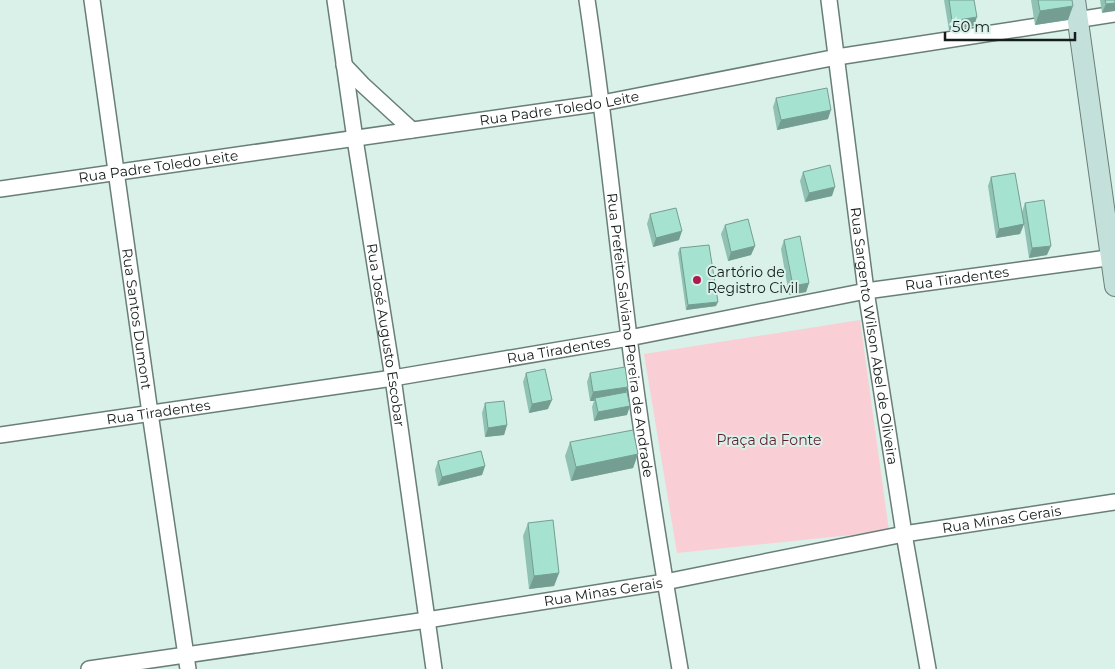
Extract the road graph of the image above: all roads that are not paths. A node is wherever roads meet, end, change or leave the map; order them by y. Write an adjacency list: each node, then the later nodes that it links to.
1 (92, 0): 12 (street, Rua Santos Dumont)
2 (335, 0): 8 (street, Rua José Augusto Escobar)
3 (587, 0): 9 (street, Rua Prefeito Salviano Pereira de Andrade)
4 (829, 0): 7 (street, Rua Sargento Wilson Abel de Oliveira)
5 (1076, 10): 6 (street, Rua Padre Toledo Leite); 7 (street, Rua Padre Toledo Leite); 14 (main road)
6 (1115, 14)
7 (837, 57): 9 (street, Rua Padre Toledo Leite); 16 (street, Rua Sargento Wilson Abel de Oliveira)
8 (344, 65): 10 (street); 11 (street, Rua José Augusto Escobar)
9 (602, 103): 10 (street, Rua Padre Toledo Leite); 17 (street, Rua Prefeito Salviano Pereira de Andrade)
10 (412, 130): 11 (street, Rua Padre Toledo Leite)
11 (355, 139): 12 (street, Rua Padre Toledo Leite); 18 (street, Rua José Augusto Escobar)
12 (116, 172): 13 (street, Rua Padre Toledo Leite); 19 (street, Rua Santos Dumont)
13 (0, 189)
14 (1113, 258): 15 (main road); 16 (street, Rua Tiradentes)
15 (1115, 286)
16 (866, 291): 17 (street, Rua Tiradentes); 22 (street, Rua Sargento Wilson Abel de Oliveira)
17 (629, 338): 18 (street, Rua Tiradentes); 23 (street, Rua Prefeito Salviano Pereira de Andrade)
18 (393, 378): 19 (street, Rua Tiradentes); 24 (street, Rua José Augusto Escobar)
19 (150, 413): 20 (street, Rua Tiradentes); 25 (street, Rua Santos Dumont)
20 (0, 435)
21 (1115, 502): 22 (street, Rua Minas Gerais)
22 (904, 534): 23 (street, Rua Minas Gerais); 29 (street, Rua Sargento Wilson Abel de Oliveira)
23 (665, 582): 24 (street, Rua Minas Gerais); 28 (street, Rua Prefeito Salviano Pereira de Andrade)
24 (427, 620): 25 (street, Rua Minas Gerais); 27 (street, Rua José Augusto Escobar)
25 (187, 662): 26 (street, Rua Minas Gerais)
26 (89, 669)
27 (434, 669)
28 (680, 669)
29 (928, 669)

